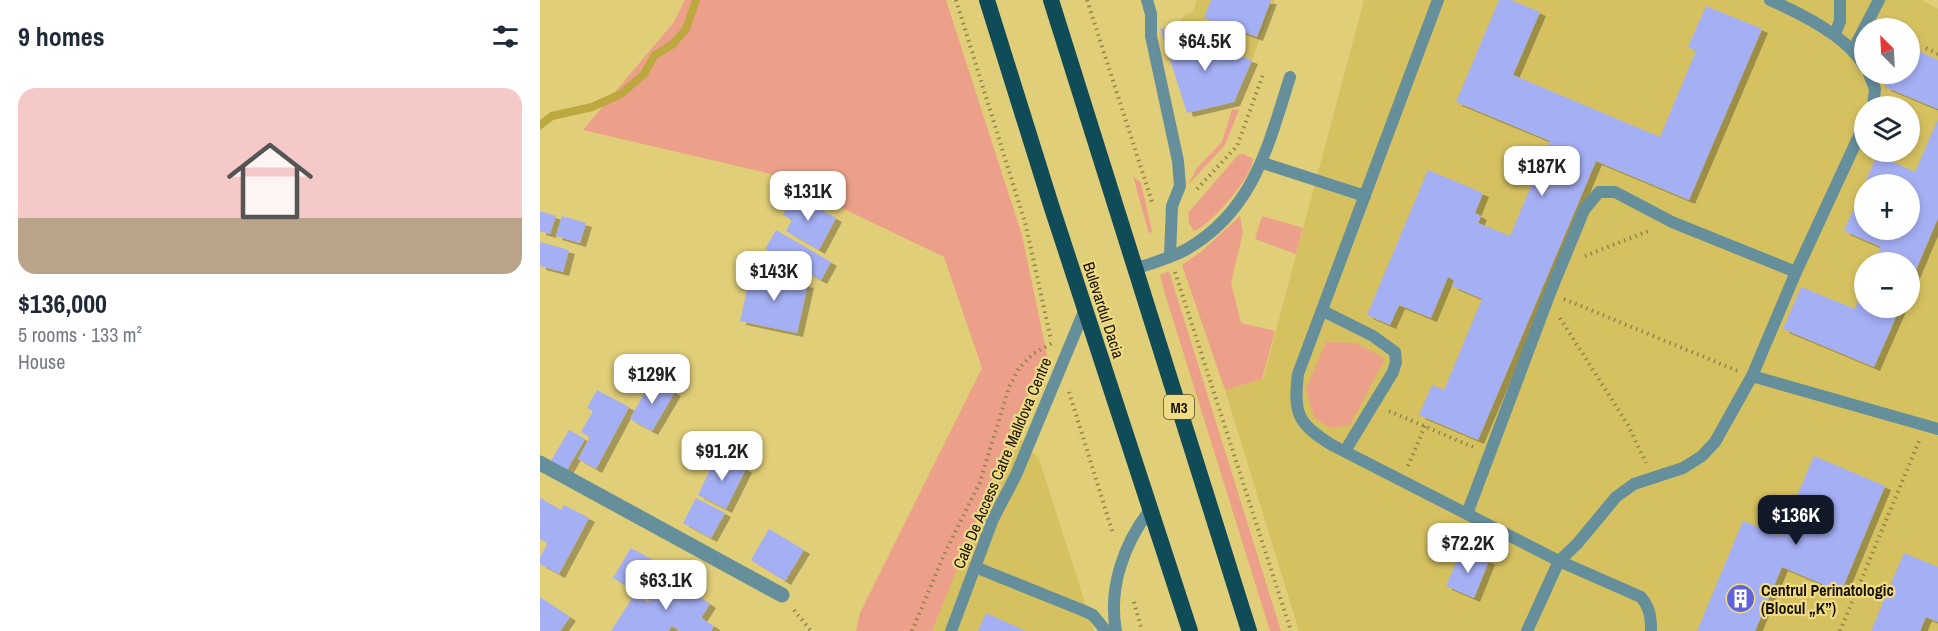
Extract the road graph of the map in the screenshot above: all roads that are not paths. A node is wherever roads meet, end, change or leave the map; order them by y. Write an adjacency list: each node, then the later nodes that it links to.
1 (987, 0): 17 (highway, Bulevardul Dacia)
2 (1051, 0): 15 (highway, M3)
3 (1147, 0): 14 (lane)
4 (1438, 0): 13 (lane)
5 (1770, 0): 8 (lane)
6 (1840, 0): 8 (lane)
7 (1879, 0): 9 (lane)
8 (1835, 34): 9 (lane)
9 (1853, 50)
10 (1290, 77): 12 (lane)
11 (1854, 147): 16 (lane)
12 (1263, 163): 13 (lane); 14 (lane)
13 (1365, 196): 18 (lane)
14 (1170, 256): 15 (lane)
15 (1135, 269): 32 (highway, M3)
16 (1796, 272): 19 (lane); 24 (lane)
17 (1085, 309): 23 (highway, Bulevardul Dacia); 26 (lane, Cale De Access Catre Malldova Centre)
18 (1323, 310): 21 (lane); 21 (lane)
19 (1752, 376): 20 (lane); 25 (lane)
20 (1938, 429)
21 (1345, 451): 24 (lane)
22 (540, 463): 27 (street)
23 (1150, 510): 30 (lane); 31 (highway, Bulevardul Dacia)
24 (1467, 514): 25 (lane)
25 (1559, 561): 33 (lane); 34 (lane)
26 (975, 567): 28 (lane, Cale De Access Catre Malldova Centre); 29 (lane)
27 (782, 596)
28 (951, 631)
29 (1106, 631)
30 (1116, 631)
31 (1190, 631)
32 (1249, 631)
33 (1527, 631)
34 (1652, 631)

